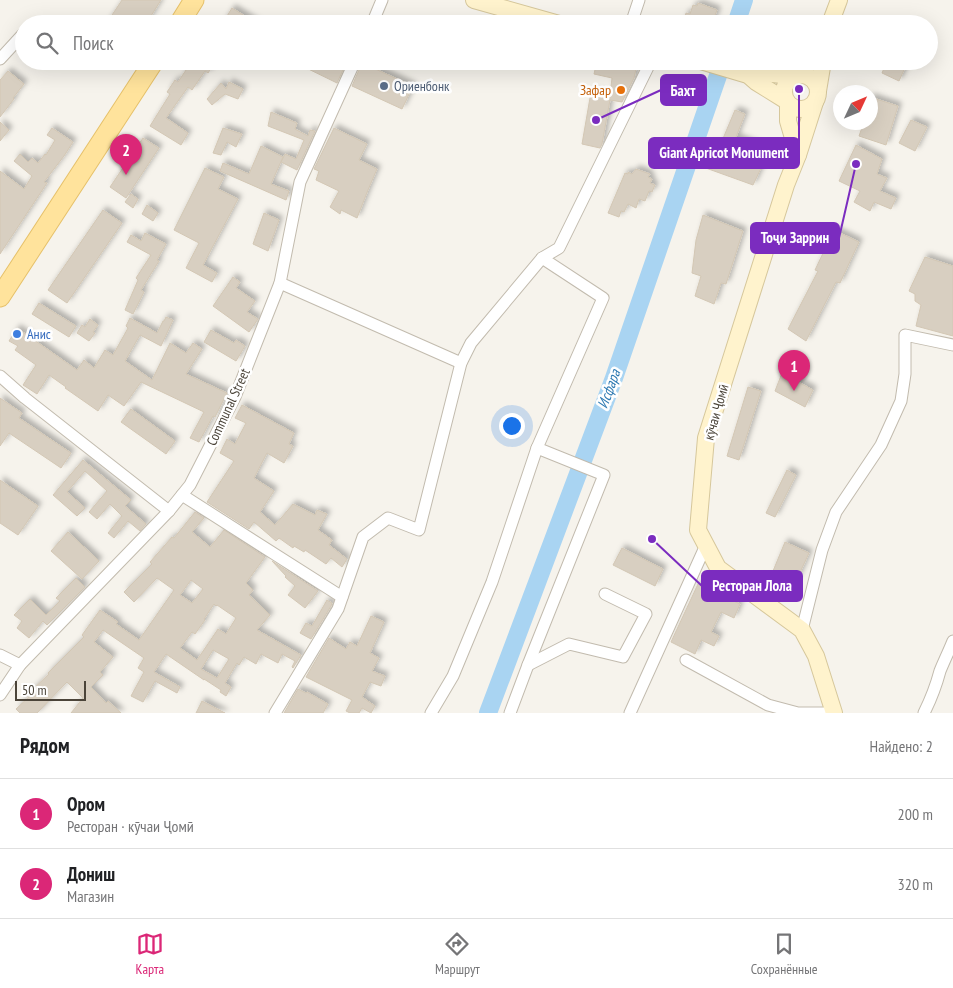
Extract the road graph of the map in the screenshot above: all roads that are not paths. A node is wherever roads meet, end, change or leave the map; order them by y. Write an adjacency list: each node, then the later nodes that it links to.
1 (194, 0): 6 (main road)
2 (382, 0): 7 (street)
3 (474, 0): 8 (main road)
4 (639, 0): 9 (street)
5 (839, 0): 10 (main road)
6 (185, 15)
7 (376, 15)
8 (527, 15)
9 (634, 15)
10 (833, 15)
11 (15, 43): 12 (street)
12 (0, 59)
13 (148, 70): 25 (main road)
14 (351, 70): 24 (street, Communal Street)
15 (647, 70): 23 (street)
16 (731, 70): 19 (main road)
17 (800, 70): 19 (main road); 20 (main road); 21 (main road)
18 (821, 70): 20 (main road, кӯчаи Ҷомӣ)
19 (744, 74): 21 (main road)
20 (816, 96): 21 (main road); 22 (main road, кӯчаи Ҷомӣ)
21 (787, 102): 22 (main road)
22 (798, 155): 32 (main road, кӯчаи Ҷомӣ)
23 (542, 258): 27 (street); 29 (street)
24 (280, 282): 27 (street); 30 (street, Communal Street)
25 (0, 297)
26 (953, 345): 35 (street)
27 (461, 363): 34 (street)
28 (0, 376): 31 (street)
29 (542, 450): 40 (street); 44 (street)
30 (182, 495): 31 (street, Communal Street); 34 (street)
31 (169, 511): 39 (street, Communal Street)
32 (706, 546): 35 (main road, кӯчаи Ҷомӣ); 46 (street)
33 (605, 594): 40 (street)
34 (342, 597): 43 (street)
35 (802, 630): 48 (main road, кӯчаи Ҷомӣ)
36 (953, 641): 49 (street)
37 (0, 655): 39 (street)
38 (686, 660): 42 (street)
39 (20, 665): 41 (street, Communal Street)
40 (528, 665): 45 (street)
41 (0, 695)
42 (766, 709): 47 (street)
43 (274, 713)
44 (431, 713)
45 (510, 713)
46 (630, 713)
47 (828, 713)
48 (834, 713)
49 (924, 713)

